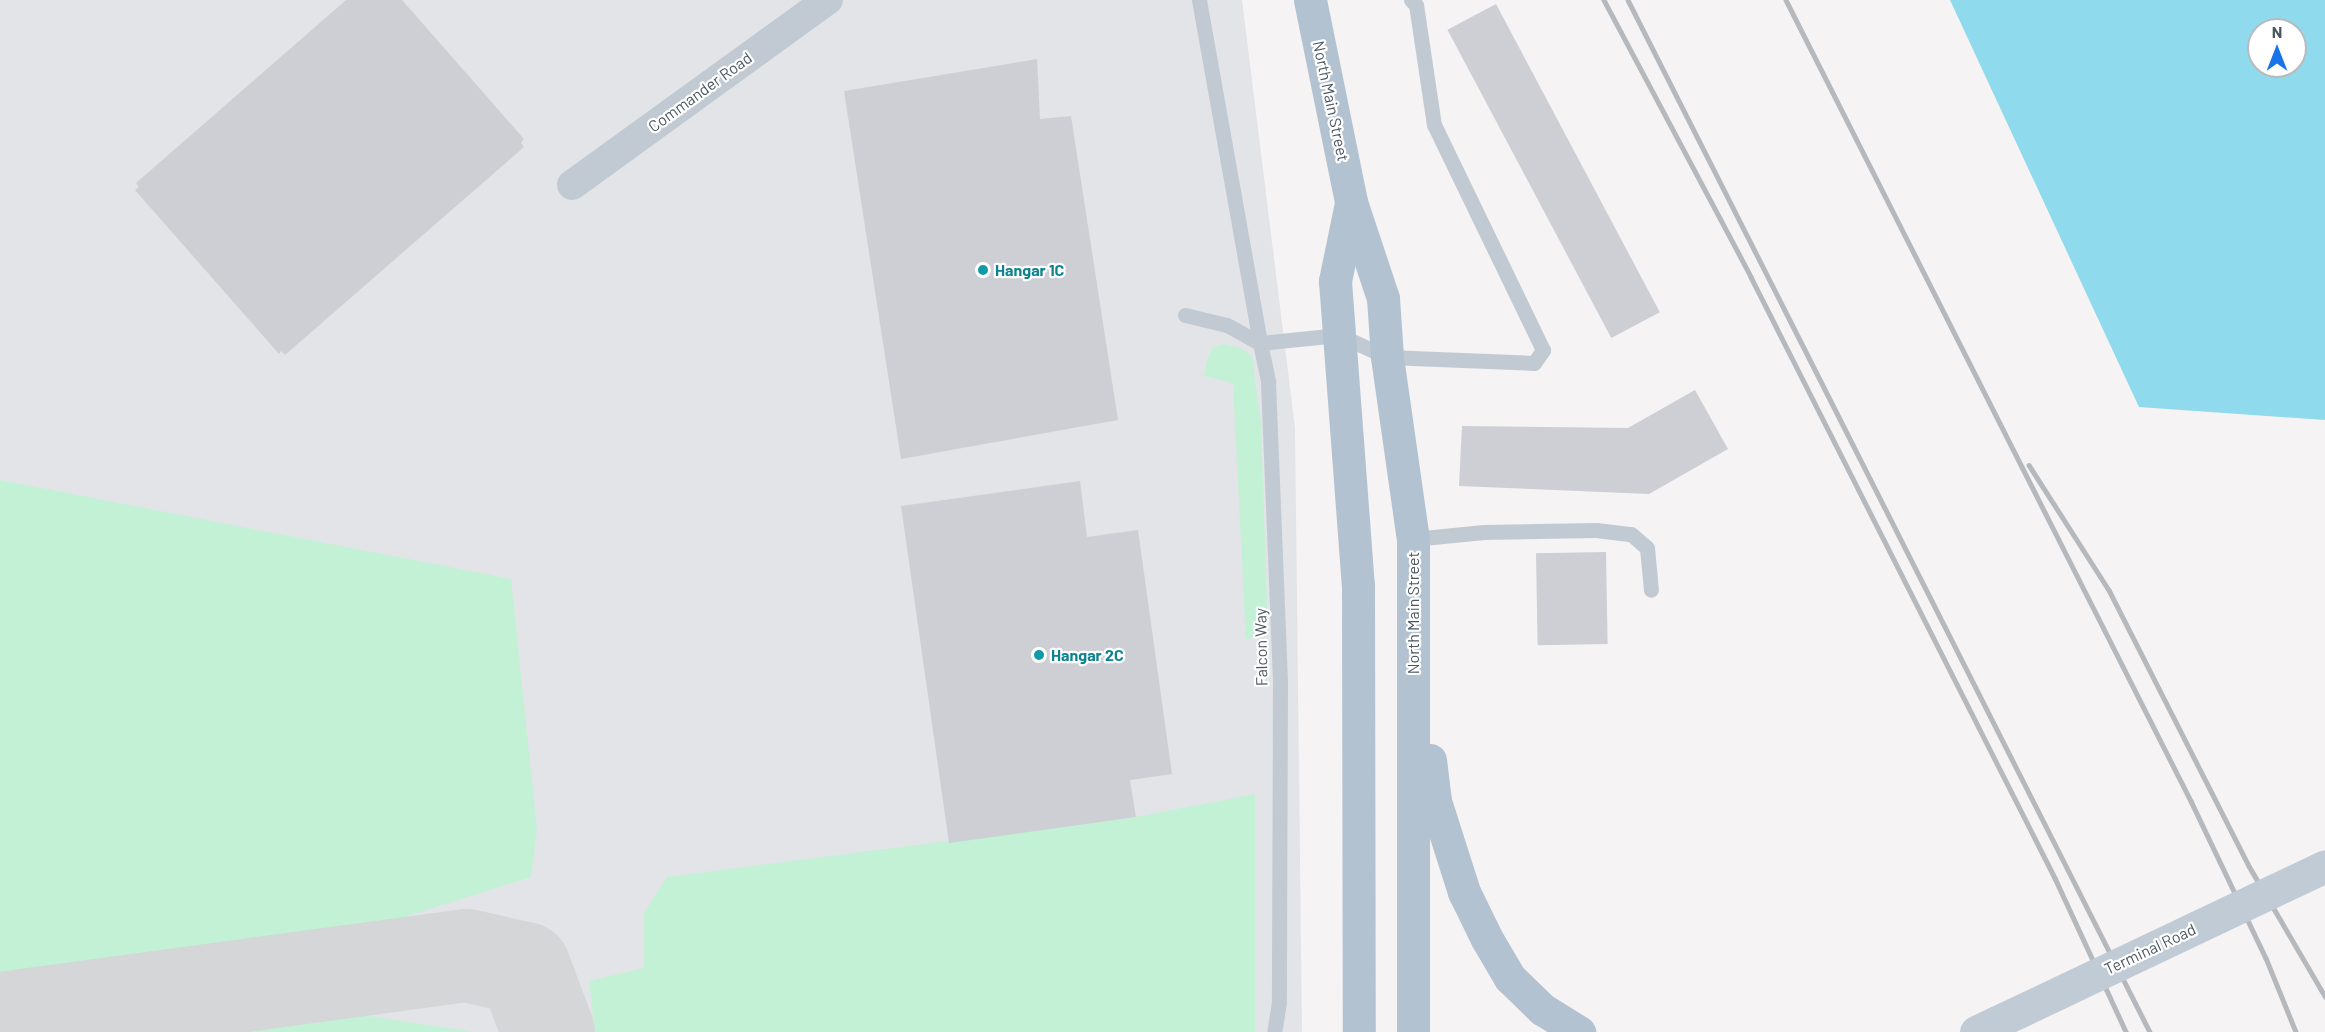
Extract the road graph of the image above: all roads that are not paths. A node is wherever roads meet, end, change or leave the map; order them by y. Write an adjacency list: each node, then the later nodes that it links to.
1 (828, 0): 5 (street, Commander Road)
2 (1199, 0): 9 (lane, Falcon Way)
3 (1310, 0): 6 (main road, North Main Street)
4 (1411, 0): 10 (lane)
5 (572, 185)
6 (1351, 202): 8 (main road, North Main Street); 10 (main road, North Main Street)
7 (1185, 315): 9 (lane)
8 (1339, 335): 9 (lane); 10 (lane); 15 (main road, North Main Street)
9 (1260, 343): 14 (lane, Falcon Way)
10 (1387, 357): 11 (main road, North Main Street)
11 (1413, 539): 12 (lane); 16 (main road, North Main Street); 17 (main road)
12 (1651, 590)
13 (2325, 866): 18 (main road, Terminal Road, bridge)
14 (1274, 1032)
15 (1359, 1032)
16 (1413, 1032)
17 (1579, 1032)
18 (1976, 1032)

